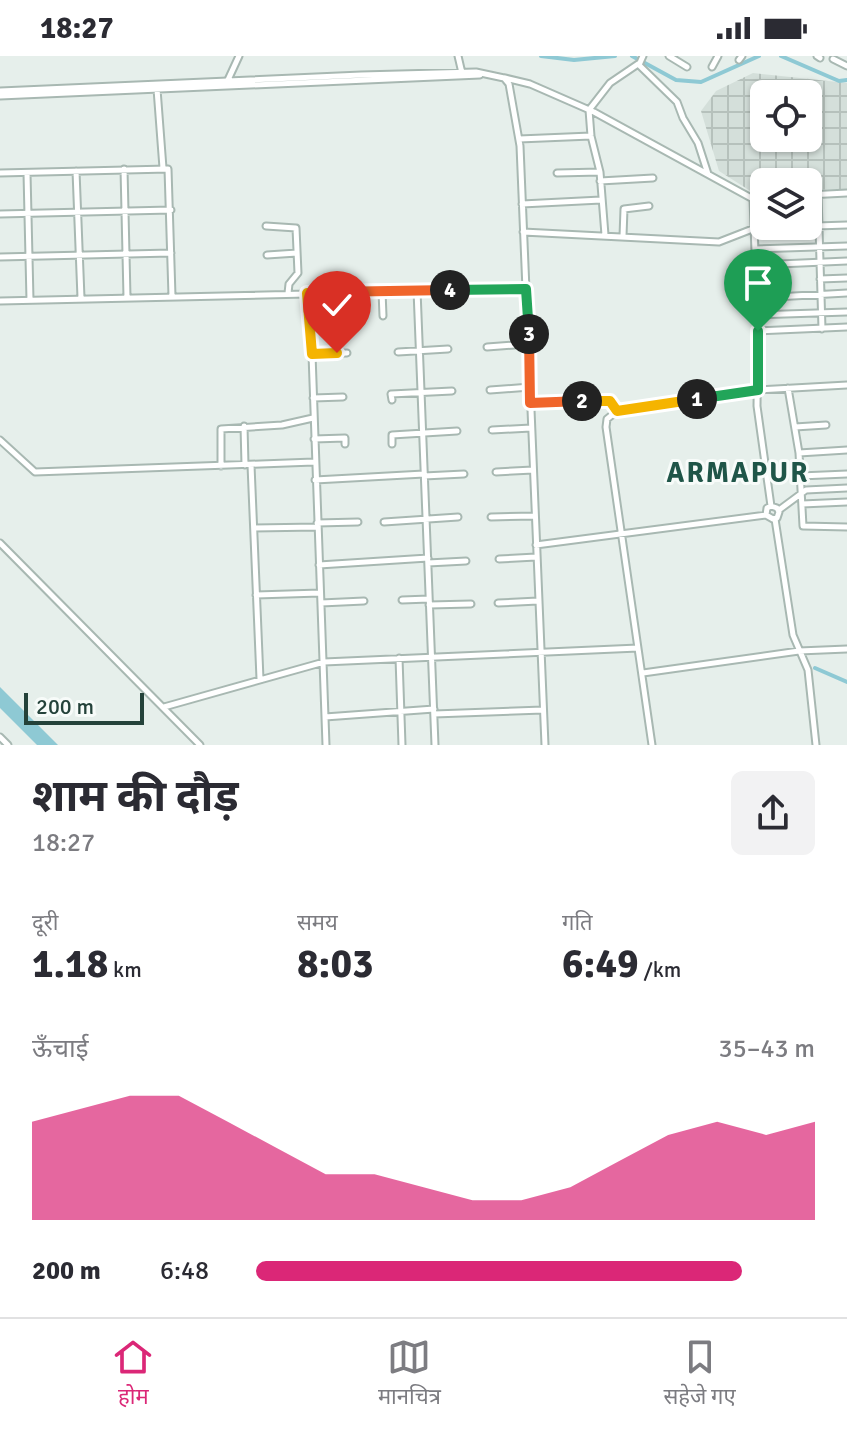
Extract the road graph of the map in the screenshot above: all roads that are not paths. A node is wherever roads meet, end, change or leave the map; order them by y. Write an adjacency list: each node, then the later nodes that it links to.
1 (239, 56): 14 (street)
2 (458, 56): 11 (street)
3 (669, 56): 9 (street)
4 (707, 56): 5 (street)
5 (717, 58): 10 (street)
6 (833, 59): 8 (street)
7 (640, 61): 17 (street); 27 (street)
8 (847, 66)
9 (687, 67)
10 (712, 67)
11 (462, 73): 12 (street); 14 (street)
12 (481, 74): 13 (street); 15 (street)
13 (504, 78): 17 (street); 19 (street)
14 (227, 82): 15 (street)
15 (156, 87): 16 (street); 20 (street)
16 (0, 93)
17 (589, 110): 18 (street); 27 (street)
18 (591, 136): 19 (street); 23 (street)
19 (519, 139): 34 (street)
20 (163, 168): 21 (street); 37 (street)
21 (124, 169): 22 (street); 36 (street)
22 (76, 171): 25 (street); 38 (street)
23 (600, 172): 26 (street); 29 (street)
24 (0, 173): 25 (street)
25 (27, 173): 40 (street)
26 (557, 173)
27 (708, 174): 32 (street)
28 (653, 178): 29 (street)
29 (600, 181): 33 (street)
30 (847, 193): 31 (street)
31 (822, 194)
32 (750, 197)
33 (601, 200): 34 (street); 46 (street)
34 (522, 204): 45 (street)
35 (649, 206): 47 (street)
36 (125, 210): 37 (street); 38 (street); 53 (street)
37 (171, 210): 54 (street)
38 (76, 213): 40 (street); 58 (street)
39 (0, 214): 40 (street)
40 (27, 214): 57 (street)
41 (847, 225): 43 (street)
42 (266, 226): 55 (street)
43 (822, 226)
44 (750, 230): 47 (street)
45 (523, 232): 46 (street); 67 (street)
46 (605, 235): 47 (street)
47 (623, 236)
48 (756, 240): 52 (street)
49 (819, 240): 51 (street)
50 (847, 246): 51 (street)
51 (819, 247): 52 (street); 61 (street)
52 (756, 249): 62 (street)
53 (126, 253): 54 (street); 58 (street); 76 (street)
54 (171, 253): 75 (street)
55 (297, 253): 56 (street); 71 (street)
56 (267, 255)
57 (29, 256): 58 (street); 59 (street); 79 (street)
58 (78, 256): 77 (street)
59 (0, 257)
60 (847, 261): 61 (street)
61 (820, 263): 62 (street); 64 (street)
62 (756, 265): 65 (street)
63 (847, 278): 64 (street)
64 (820, 279): 74 (street)
65 (757, 282): 66 (street); 78 (street)
66 (786, 282)
67 (526, 289): 68 (street); 89 (street)
68 (417, 290): 69 (street); 92 (street)
69 (382, 291): 70 (street); 84 (street)
70 (334, 292): 72 (street); 85 (street)
71 (288, 293): 72 (street); 75 (street)
72 (307, 293): 95 (street)
73 (847, 293): 74 (street)
74 (821, 294): 78 (street); 82 (street)
75 (172, 296): 76 (street)
76 (127, 297): 77 (street)
77 (81, 298): 79 (street)
78 (757, 298): 83 (street)
79 (30, 300): 80 (street)
80 (0, 301)
81 (847, 312): 82 (street)
82 (821, 313): 83 (street); 87 (street)
83 (758, 315): 88 (street)
84 (383, 316)
85 (335, 317)
86 (847, 327): 87 (street)
87 (822, 329): 88 (street)
88 (758, 331): 100 (street)
89 (529, 344): 90 (street); 97 (street)
90 (487, 347)
91 (448, 349): 92 (street)
92 (420, 351): 93 (street); 102 (street)
93 (398, 352)
94 (347, 353): 95 (street)
95 (312, 354): 104 (street)
96 (847, 385): 98 (street)
97 (530, 387): 99 (street); 106 (street)
98 (788, 388): 100 (street); 111 (street)
99 (490, 390)
100 (758, 390): 107 (street); 138 (street)
101 (452, 391): 102 (street)
102 (421, 393): 105 (street); 115 (street)
103 (343, 397): 104 (street)
104 (313, 398): 108 (street)
105 (392, 400)
106 (530, 403): 107 (street); 112 (street)
107 (617, 411): 151 (street)
108 (313, 418): 110 (street); 116 (street)
109 (826, 425): 111 (street)
110 (244, 426): 123 (street); 124 (street)
111 (795, 427): 121 (street)
112 (531, 428): 113 (street); 125 (street)
113 (492, 430)
114 (457, 431): 115 (street)
115 (423, 433): 119 (street); 130 (street)
116 (314, 439): 118 (street); 122 (street)
117 (0, 440): 124 (street)
118 (345, 444)
119 (392, 444)
120 (847, 450): 121 (street)
121 (799, 453): 131 (street)
122 (314, 462): 123 (street); 132 (street)
123 (248, 465): 124 (street); 150 (street)
124 (221, 466)
125 (533, 470): 126 (street); 141 (street)
126 (496, 472)
127 (464, 474): 130 (street)
128 (832, 474): 129 (street); 131 (street); 133 (street)
129 (847, 474)
130 (424, 475): 132 (street); 145 (street)
131 (800, 476): 135 (street)
132 (315, 480): 148 (street)
133 (832, 488): 134 (street); 135 (street)
134 (847, 488)
135 (801, 493): 137 (street); 139 (street)
136 (847, 502): 137 (street)
137 (802, 504): 149 (street)
138 (771, 506): 139 (street); 140 (street)
139 (779, 510): 144 (street)
140 (766, 515): 144 (street); 151 (street)
141 (535, 516): 143 (street); 153 (street)
142 (458, 517): 145 (street)
143 (491, 517)
144 (775, 519): 170 (street)
145 (426, 520): 147 (street); 156 (street)
146 (358, 522): 148 (street)
147 (384, 522)
148 (317, 525): 150 (street); 158 (street)
149 (847, 527)
150 (254, 528): 160 (street)
151 (621, 534): 153 (street); 168 (street)
152 (0, 543): 177 (street)
153 (536, 545): 154 (street)
154 (536, 557): 155 (street); 163 (street)
155 (499, 559)
156 (428, 560): 157 (street); 158 (street); 164 (street)
157 (466, 561)
158 (319, 565): 159 (street)
159 (320, 593): 160 (street); 165 (street)
160 (256, 595): 176 (street)
161 (402, 600): 164 (street)
162 (364, 601): 165 (street)
163 (538, 601): 166 (street); 171 (street)
164 (429, 602): 167 (street); 172 (street)
165 (321, 603): 174 (street)
166 (498, 603)
167 (471, 604)
168 (638, 648): 171 (street); 175 (street)
169 (847, 649): 170 (street)
170 (799, 651): 175 (street); 190 (street)
171 (540, 652): 172 (street); 178 (street)
172 (432, 657): 173 (street); 180 (street)
173 (399, 658): 174 (street); 179 (street)
174 (324, 662): 176 (street); 181 (street)
175 (643, 673): 189 (street)
176 (260, 679): 177 (street)
177 (164, 707): 184 (street)
178 (543, 710): 180 (street); 188 (street)
179 (401, 711): 180 (street); 181 (street); 186 (street)
180 (434, 711): 187 (street)
181 (325, 717): 185 (street)
182 (0, 737): 183 (street)
183 (8, 745)
184 (200, 745)
185 (326, 745)
186 (402, 745)
187 (435, 745)
188 (545, 745)
189 (652, 745)
190 (816, 745)

